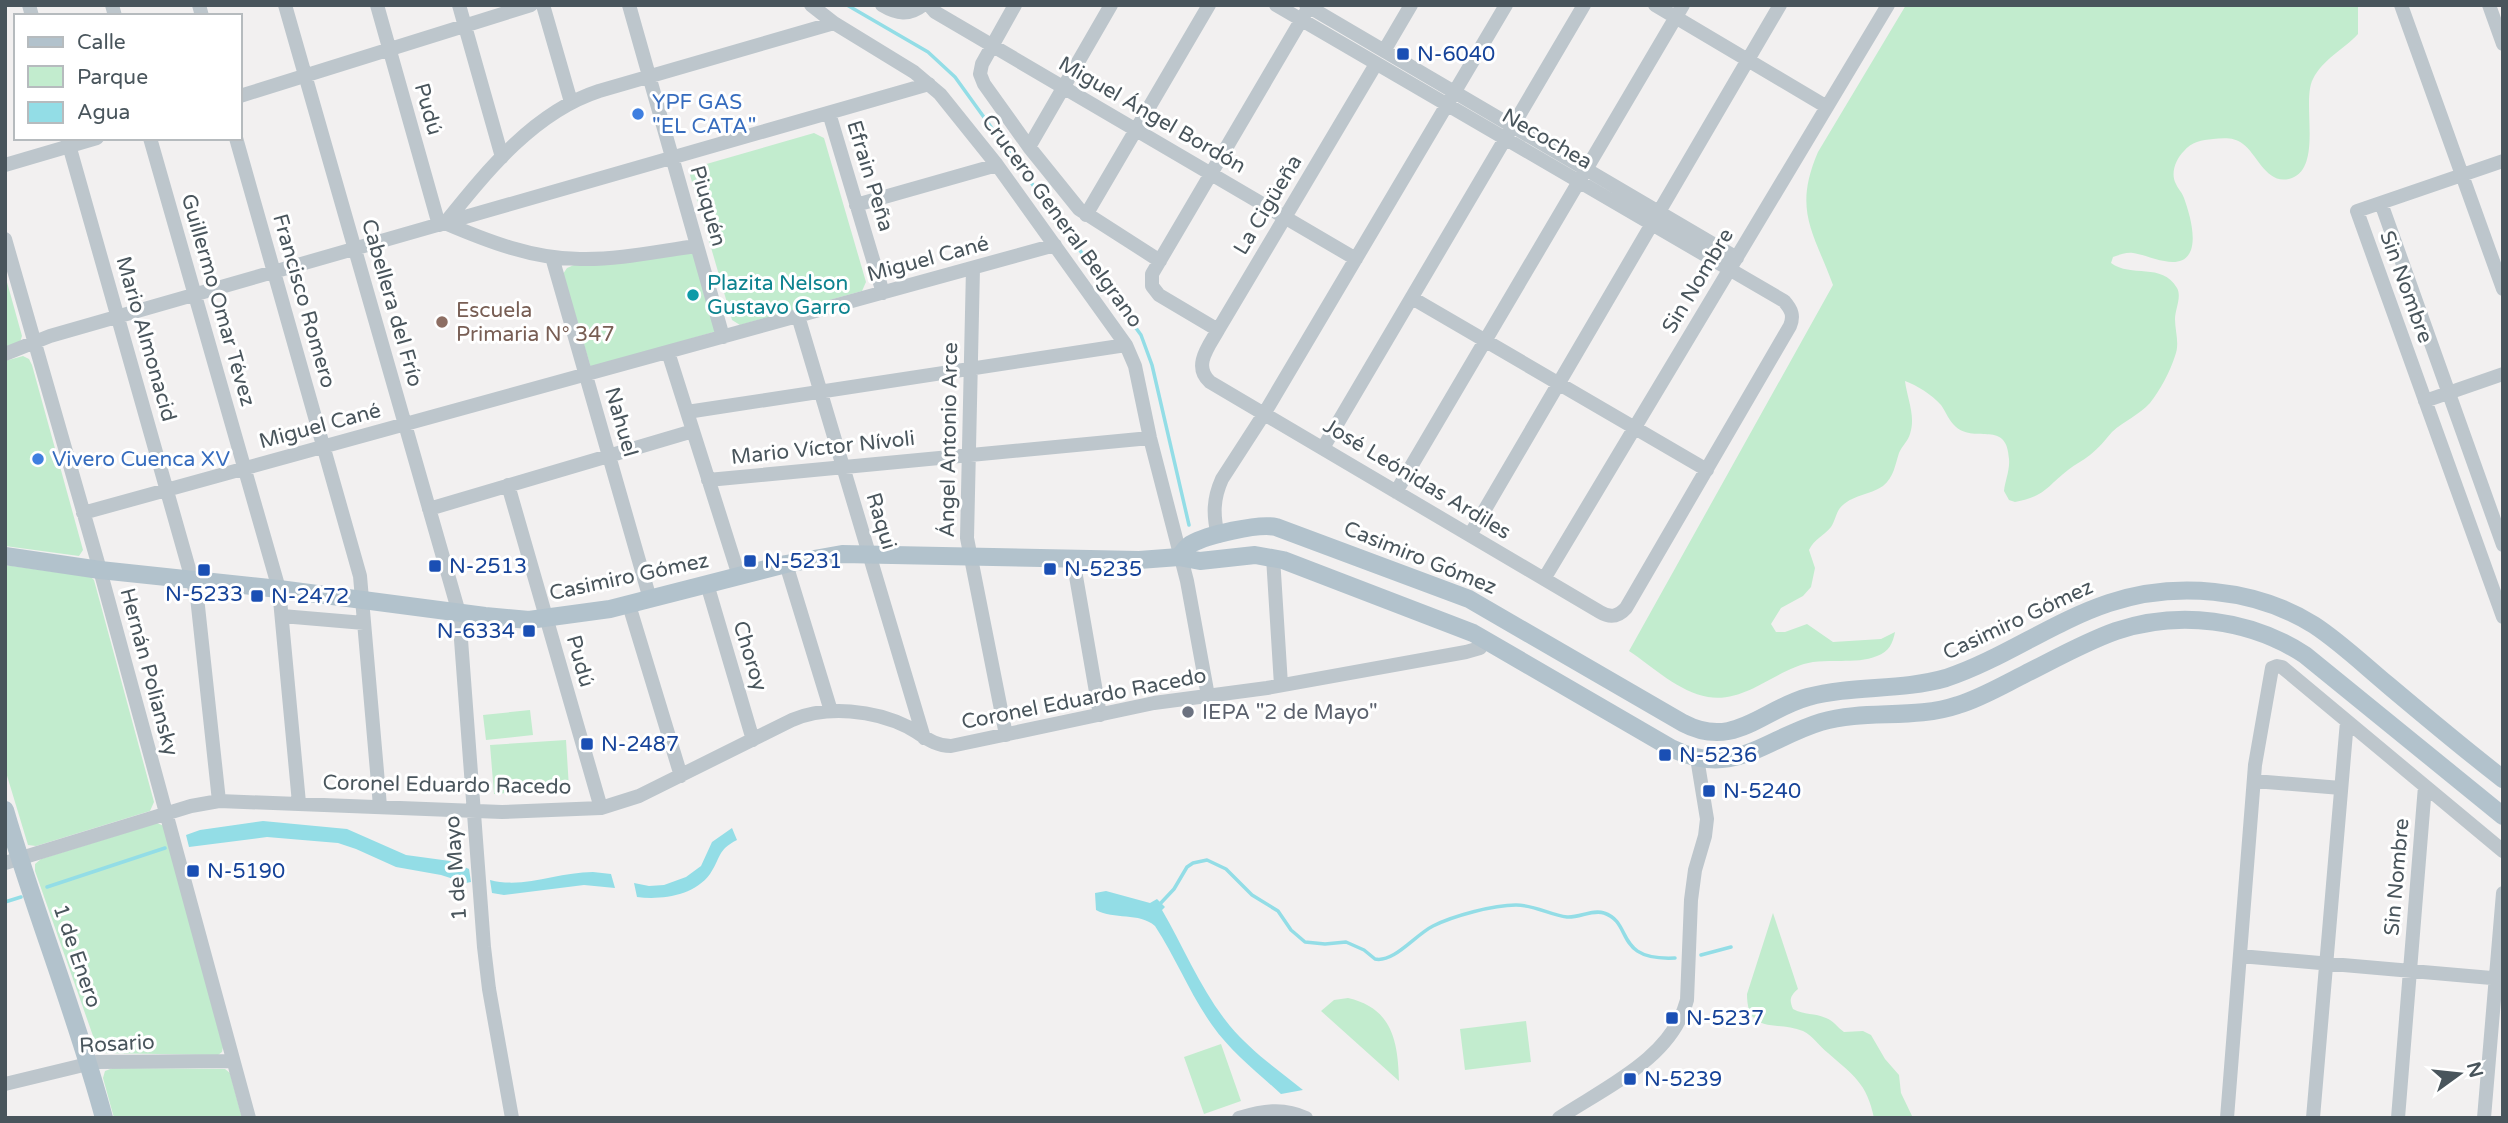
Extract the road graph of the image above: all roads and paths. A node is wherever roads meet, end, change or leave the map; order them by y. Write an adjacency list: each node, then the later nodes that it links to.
1 (285, 5): 33 (street, Cabellera del Frío)
2 (377, 5): 29 (street, Pudú)
3 (459, 5): 26 (street)
4 (531, 5): 26 (street)
5 (542, 5): 38 (street)
6 (629, 5): 32 (street, Piuquén)
7 (882, 5): 8 (street)
8 (923, 5)
9 (929, 5): 28 (street, Miguel Ángel Bordón)
10 (1015, 5): 28 (street)
11 (1111, 5): 35 (street)
12 (1209, 5): 43 (street)
13 (1276, 5): 23 (street, Necochea)
14 (1411, 5): 30 (street, La Cigüeña)
15 (1506, 5): 36 (street)
16 (1584, 5): 42 (street)
17 (1655, 5): 24 (street)
18 (1780, 5): 31 (street)
19 (1888, 5): 40 (street, Sin Nombre)
20 (2401, 5): 55 (street)
21 (2489, 5): 27 (street)
22 (817, 8): 25 (street, Crucero General Belgrano)
23 (1307, 9): 30 (street, Necochea); 54 (street)
24 (1680, 12): 31 (street); 56 (street)
25 (834, 23): 32 (street); 34 (street, Crucero General Belgrano)
26 (464, 24): 29 (street); 49 (street)
27 (2503, 44)
28 (991, 45): 35 (street, Miguel Ángel Bordón); 48 (street)
29 (389, 49): 33 (street); 62 (street, Pudú)
30 (1380, 57): 36 (street, Necochea); 39 (street, Necochea); 60 (street, La Cigüeña)
31 (1748, 60): 40 (street); 61 (street)
32 (649, 76): 38 (street); 50 (street, Piuquén)
33 (305, 77): 37 (street); 66 (street, Cabellera del Frío)
34 (929, 84): 41 (street); 53 (street, Crucero General Belgrano)
35 (1063, 88): 43 (street, Miguel Ángel Bordón); 48 (street)
36 (1455, 92): 39 (street); 42 (street, Necochea)
37 (242, 95)
38 (570, 102): 49 (street)
39 (1447, 105): 44 (street, Necochea); 68 (street)
40 (1827, 107): 70 (street, Sin Nombre)
41 (829, 113): 50 (street); 58 (street, Efrain Peña)
42 (1513, 126): 44 (street); 56 (street, Necochea)
43 (1136, 131): 54 (street, Miguel Ángel Bordón); 59 (street)
44 (1505, 139): 56 (street, Necochea); 76 (street)
45 (151, 140): 75 (street, Guillermo Omar Tévez)
46 (237, 140): 72 (street, Francisco Romero)
47 (68, 142): 52 (street); 78 (street, Mario Almonacid)
48 (1029, 147): 59 (street)
49 (502, 157): 62 (street)
50 (672, 158): 62 (street); 65 (street, Piuquén)
51 (2503, 160): 55 (street, Sin Nombre)
52 (5, 165)
53 (997, 165): 58 (street); 64 (street, Crucero General Belgrano)
54 (1211, 174): 60 (street, Miguel Ángel Bordón); 69 (street)
55 (2462, 175): 57 (street, Sin Nombre); 73 (street)
56 (1583, 176): 61 (street, Necochea); 81 (street)
57 (2381, 203): 92 (street, Sin Nombre); 93 (street, Sin Nombre)
58 (856, 205): 74 (street, Efrain Peña)
59 (1086, 215): 69 (street)
60 (1285, 218): 68 (street, Miguel Ángel Bordón); 79 (street, La Cigüeña)
61 (1655, 219): 70 (street, Necochea); 90 (street)
62 (442, 224): 66 (street); 67 (street)
63 (5, 239): 82 (street, Hernán Poliansky)
64 (1055, 245): 71 (street, Miguel Cané); 83 (street, Crucero General Belgrano)
65 (697, 246): 67 (street); 80 (street, Piuquén)
66 (355, 249): 72 (street); 96 (street, Cabellera del Frío)
67 (552, 257): 88 (street, Nahuel)
68 (1356, 259): 95 (street)
69 (1160, 261): 79 (street)
70 (1733, 264): 97 (street, Sin Nombre); 106 (street, Necochea)
71 (973, 268): 74 (street, Miguel Cané); 86 (street, Ángel Antonio Arce)
72 (274, 272): 75 (street); 100 (street, Francisco Romero)
73 (2503, 289)
74 (883, 293): 77 (street, Miguel Cané)
75 (194, 295): 78 (street); 105 (street, Guillermo Omar Tévez)
76 (1412, 298): 81 (street); 101 (street)
77 (798, 316): 80 (street, Miguel Cané); 91 (street, Raqui)
78 (117, 317): 82 (street); 109 (street, Mario Almonacid)
79 (1219, 330): 87 (street, La Cigüeña)
80 (723, 337): 84 (street, Miguel Cané)
81 (1485, 341): 90 (street); 110 (street)
82 (35, 342): 85 (street); 112 (street, Hernán Poliansky)
83 (1126, 345): 86 (street); 99 (street, Crucero General Belgrano)
84 (668, 352): 88 (street, Miguel Cané); 94 (street)
85 (5, 354)
86 (972, 367): 91 (street); 102 (street, Ángel Antonio Arce)
87 (1202, 370): 95 (street, José Leónidas Ardiles)
88 (586, 374): 96 (street, Miguel Cané); 103 (street, Nahuel)
89 (2503, 374): 92 (street)
90 (1559, 384): 97 (street); 113 (street)
91 (820, 391): 94 (street); 104 (street, Raqui)
92 (2449, 393): 93 (street); 115 (street, Sin Nombre)
93 (2425, 401): 127 (street, Sin Nombre)
94 (687, 412): 98 (street)
95 (1264, 414): 101 (street, José Leónidas Ardiles); 114 (street)
96 (405, 424): 100 (street, Miguel Cané); 111 (street, Cabellera del Frío)
97 (1634, 428): 106 (street); 126 (street, Sin Nombre)
98 (693, 431): 103 (street); 107 (street)
99 (1150, 438): 102 (street, Mario Víctor Nívoli); 119 (street, Crucero General Belgrano)
100 (323, 447): 105 (street, Miguel Cané); 131 (street, Francisco Romero)
101 (1323, 448): 110 (street, José Leónidas Ardiles)
102 (968, 455): 104 (street, Mario Víctor Nívoli); 118 (street, Ángel Antonio Arce)
103 (609, 456): 108 (street); 130 (street, Nahuel)
104 (843, 467): 107 (street, Mario Víctor Nívoli); 116 (street, Raqui)
105 (244, 468): 109 (street, Miguel Cané); 129 (street, Guillermo Omar Tévez)
106 (1707, 470): 126 (street, José Leónidas Ardiles)
107 (708, 480): 124 (street)
108 (508, 485): 111 (street); 137 (street, Pudú)
109 (167, 490): 112 (street, Miguel Cané); 125 (street, Mario Almonacid)
110 (1396, 492): 113 (street, José Leónidas Ardiles)
111 (429, 509): 133 (street, Cabellera del Frío)
112 (83, 513): 123 (street, Hernán Poliansky)
113 (1470, 535): 126 (street, José Leónidas Ardiles)
114 (1218, 536): 119 (main road, Casimiro Gómez); 134 (main road, Casimiro Gómez)
115 (2503, 545)
116 (869, 554): 118 (main road, Casimiro Gómez); 122 (main road, Casimiro Gómez); 148 (street, Raqui)
117 (5, 556): 123 (main road, Casimiro Gómez)
118 (970, 556): 121 (main road, Casimiro Gómez); 147 (street, Ángel Antonio Arce)
119 (1179, 557): 120 (main road, Casimiro Gómez); 121 (main road, Casimiro Gómez); 141 (street, Crucero General Belgrano)
120 (1273, 557): 139 (main road, Casimiro Gómez); 140 (street)
121 (1073, 559): 144 (street)
122 (786, 564): 124 (main road, Casimiro Gómez); 143 (street)
123 (100, 570): 125 (main road, Casimiro Gómez); 162 (street, Hernán Poliansky)
124 (739, 576): 128 (main road, Casimiro Gómez)
125 (193, 579): 129 (main road, Casimiro Gómez); 156 (street, Mario Almonacid)
126 (1544, 579)
127 (2497, 582): 136 (street, Sin Nombre)
128 (707, 584): 130 (main road, Casimiro Gómez); 149 (street, Choroy)
129 (279, 589): 131 (main road, Casimiro Gómez); 135 (street, Guillermo Omar Tévez)
130 (650, 599): 132 (main road, Casimiro Gómez)
131 (362, 600): 133 (main road, Casimiro Gómez); 138 (street, Francisco Romero)
132 (629, 605): 137 (main road, Casimiro Gómez); 151 (street)
133 (458, 613): 137 (main road, Casimiro Gómez); 161 (street, 1 de Mayo)
134 (1498, 614): 139 (main road); 142 (main road, Casimiro Gómez)
135 (282, 616): 138 (street); 157 (street, Guillermo Omar Tévez)
136 (2503, 617)
137 (547, 619): 159 (street, Pudú)
138 (364, 623): 158 (street, Francisco Romero)
139 (1486, 640): 140 (street, Coronel Eduardo Racedo); 150 (main road, Casimiro Gómez)
140 (1281, 685): 141 (street, Coronel Eduardo Racedo)
141 (1208, 696): 144 (street, Coronel Eduardo Racedo)
142 (1785, 706): 146 (main road); 152 (main road, Casimiro Gómez)
143 (831, 711): 148 (street, Coronel Eduardo Racedo); 149 (street, Coronel Eduardo Racedo)
144 (1100, 715): 147 (street, Coronel Eduardo Racedo)
145 (2347, 721): 153 (street); 154 (street); 155 (street)
146 (1793, 734): 150 (main road, Casimiro Gómez); 163 (main road, Casimiro Gómez)
147 (1006, 735): 148 (street, Coronel Eduardo Racedo)
148 (923, 738)
149 (753, 740): 151 (street, Coronel Eduardo Racedo)
150 (1697, 758): 179 (street)
151 (681, 776): 159 (street, Coronel Eduardo Racedo)
152 (2503, 779)
153 (2254, 781): 155 (street); 167 (street)
154 (2425, 786): 164 (street); 169 (street, Sin Nombre)
155 (2341, 788): 168 (street)
156 (219, 801): 157 (street, Coronel Eduardo Racedo); 162 (street, Coronel Eduardo Racedo)
157 (299, 803): 158 (street, Coronel Eduardo Racedo)
158 (380, 806): 161 (street, Coronel Eduardo Racedo)
159 (601, 808): 161 (street, Coronel Eduardo Racedo)
160 (5, 810): 165 (main road, 1 de Enero)
161 (473, 810): 176 (street, 1 de Mayo)
162 (166, 813): 165 (street, Coronel Eduardo Racedo); 171 (street, Hernán Poliansky)
163 (2503, 816)
164 (2503, 851)
165 (12, 861): 172 (main road, 1 de Enero)
166 (2503, 893): 170 (street)
167 (2240, 956): 168 (street); 180 (street)
168 (2326, 963): 169 (street); 181 (street)
169 (2410, 971): 170 (street); 182 (street, Sin Nombre)
170 (2499, 979): 183 (street)
171 (233, 1061): 172 (street, Rosario); 175 (street, Hernán Poliansky)
172 (88, 1063): 173 (street, Rosario); 174 (main road, 1 de Enero)
173 (5, 1084)
174 (104, 1118)
175 (249, 1118)
176 (512, 1118)
177 (1239, 1118): 178 (street)
178 (1306, 1118)
179 (1559, 1118)
180 (2227, 1118)
181 (2313, 1118)
182 (2398, 1118)
183 (2484, 1118)

